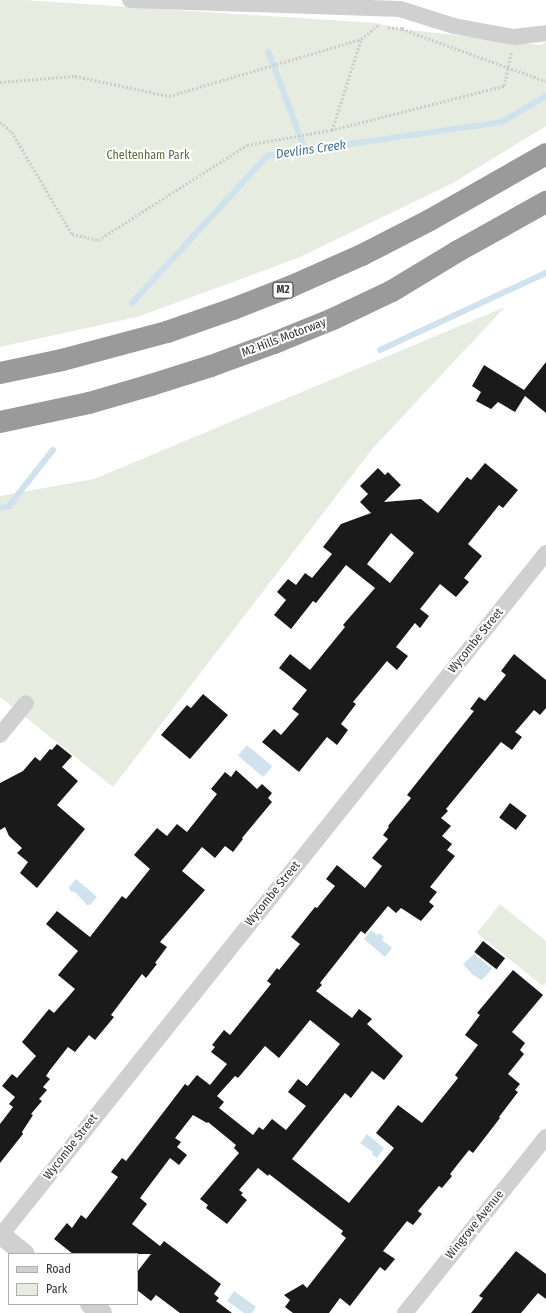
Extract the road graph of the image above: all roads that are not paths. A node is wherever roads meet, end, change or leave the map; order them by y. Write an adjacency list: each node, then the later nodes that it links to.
1 (130, 0): 2 (street)
2 (546, 33)
3 (546, 154): 5 (highway, M2)
4 (546, 202): 6 (highway, M2 Hills Motorway)
5 (0, 373)
6 (0, 422)
7 (546, 553): 11 (street, Wycombe Street)
8 (26, 703): 9 (street)
9 (0, 735)
10 (546, 1137): 15 (street, Wingrove Avenue)
11 (0, 1234): 12 (street)
12 (24, 1253)
13 (91, 1305): 14 (street)
14 (102, 1313)
15 (405, 1313)

